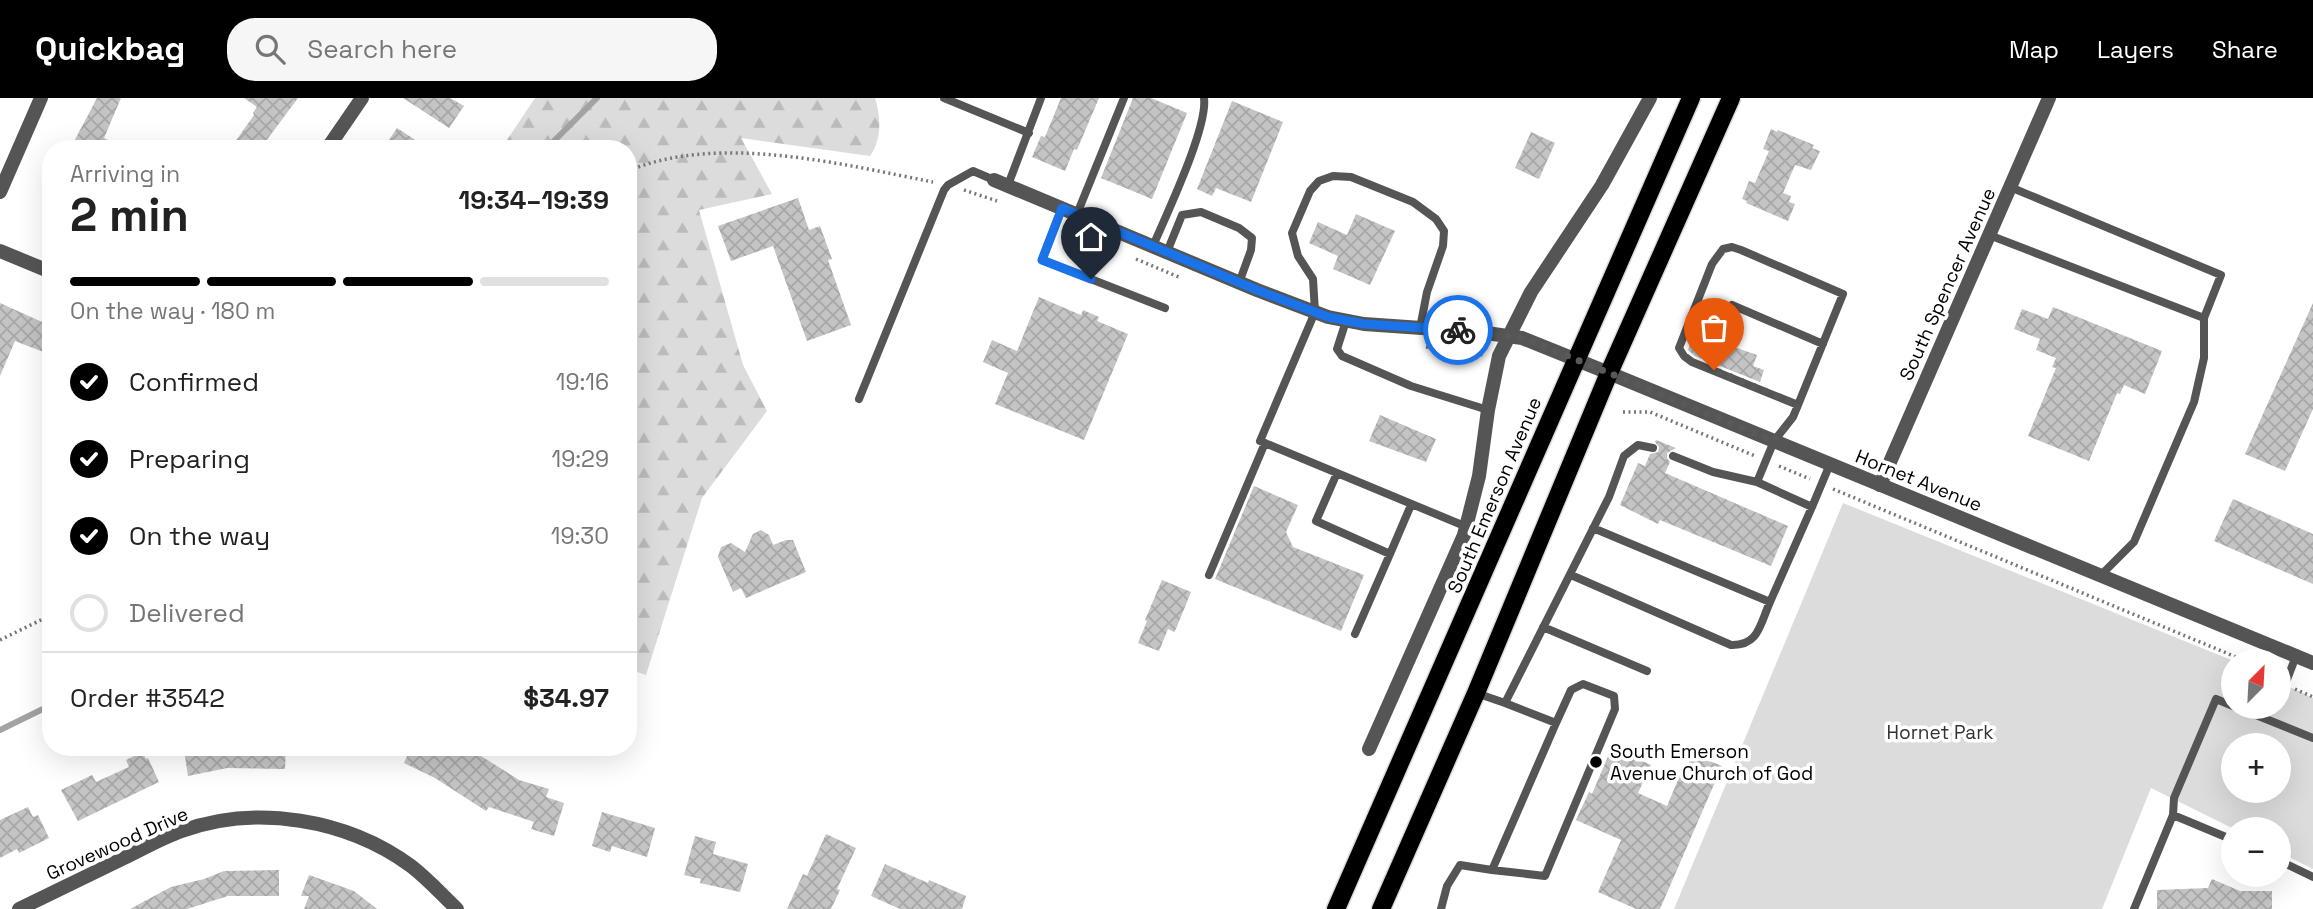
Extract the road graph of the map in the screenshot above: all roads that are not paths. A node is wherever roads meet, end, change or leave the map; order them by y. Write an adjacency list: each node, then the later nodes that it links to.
1 (41, 98): 15 (street)
2 (362, 98): 12 (street)
3 (944, 98): 11 (lane)
4 (1041, 98): 11 (lane)
5 (1124, 98): 17 (lane)
6 (1204, 98): 19 (lane)
7 (1650, 98): 30 (street, South Emerson Avenue)
8 (1691, 98): 32 (main road, South Emerson Avenue)
9 (1731, 98): 33 (main road)
10 (2049, 98): 14 (street, South Spencer Avenue)
11 (1029, 134): 13 (lane)
12 (333, 140)
13 (1001, 183): 16 (street); 34 (lane)
14 (2010, 187): 18 (street, South Spencer Avenue); 27 (lane)
15 (0, 191)
16 (1062, 208): 17 (street); 25 (lane)
17 (1077, 215): 19 (street)
18 (1989, 235): 27 (lane); 44 (street, South Spencer Avenue)
19 (1153, 246): 21 (street)
20 (0, 251): 22 (street)
21 (1167, 252): 23 (street); 23 (lane)
22 (42, 268)
23 (1239, 282): 26 (street)
24 (1732, 305): 31 (lane)
25 (1165, 308)
26 (1315, 312): 28 (street); 29 (lane); 38 (lane)
27 (2204, 318): 52 (lane)
28 (1346, 321): 29 (street); 36 (lane)
29 (1420, 328): 30 (street, Hornet Avenue)
30 (1509, 336): 32 (street, Hornet Avenue); 36 (street, South Emerson Avenue)
31 (1823, 344): 35 (lane); 35 (lane)
32 (1576, 360): 33 (street, Hornet Avenue); 75 (main road, South Emerson Avenue)
33 (1609, 373): 37 (street, Hornet Avenue); 60 (main road)
34 (859, 399)
35 (1798, 405): 37 (lane)
36 (1488, 410): 47 (street, South Emerson Avenue)
37 (1774, 441): 41 (street, Hornet Avenue); 43 (lane)
38 (1265, 443): 42 (lane); 50 (lane)
39 (1653, 448): 48 (lane)
40 (1673, 456): 43 (lane)
41 (1830, 464): 44 (street, Hornet Avenue); 46 (lane)
42 (1337, 473): 45 (lane); 49 (lane)
43 (1758, 482): 46 (lane)
44 (1880, 485): 52 (street, Hornet Avenue)
45 (1411, 505): 47 (lane); 49 (lane)
46 (1812, 507): 53 (lane)
47 (1467, 527): 67 (street, South Emerson Avenue)
48 (1593, 528): 51 (lane); 53 (lane)
49 (1390, 554): 55 (lane)
50 (1209, 575)
51 (1571, 575): 53 (lane); 54 (lane)
52 (2100, 576): 56 (street, Hornet Avenue)
53 (1770, 602)
54 (1543, 626): 59 (lane); 62 (lane)
55 (1355, 634)
56 (2296, 656): 57 (street, Hornet Avenue); 58 (lane)
57 (2313, 663)
58 (2291, 670)
59 (1647, 671)
60 (1476, 693): 62 (lane); 76 (main road)
61 (2221, 701): 68 (lane)
62 (1505, 703): 65 (lane)
63 (2266, 719): 64 (lane)
64 (2271, 721): 66 (lane)
65 (1556, 723): 71 (lane); 71 (lane)
66 (2313, 738)
67 (1369, 749)
68 (2173, 815): 69 (lane); 78 (lane)
69 (2221, 835)
70 (2291, 866): 72 (lane)
71 (1492, 870): 77 (lane)
72 (2313, 877)
73 (19, 909): 74 (street, Grovewood Drive)
74 (457, 909)
75 (1336, 909)
76 (1381, 909)
77 (1441, 909)
78 (2134, 909)

